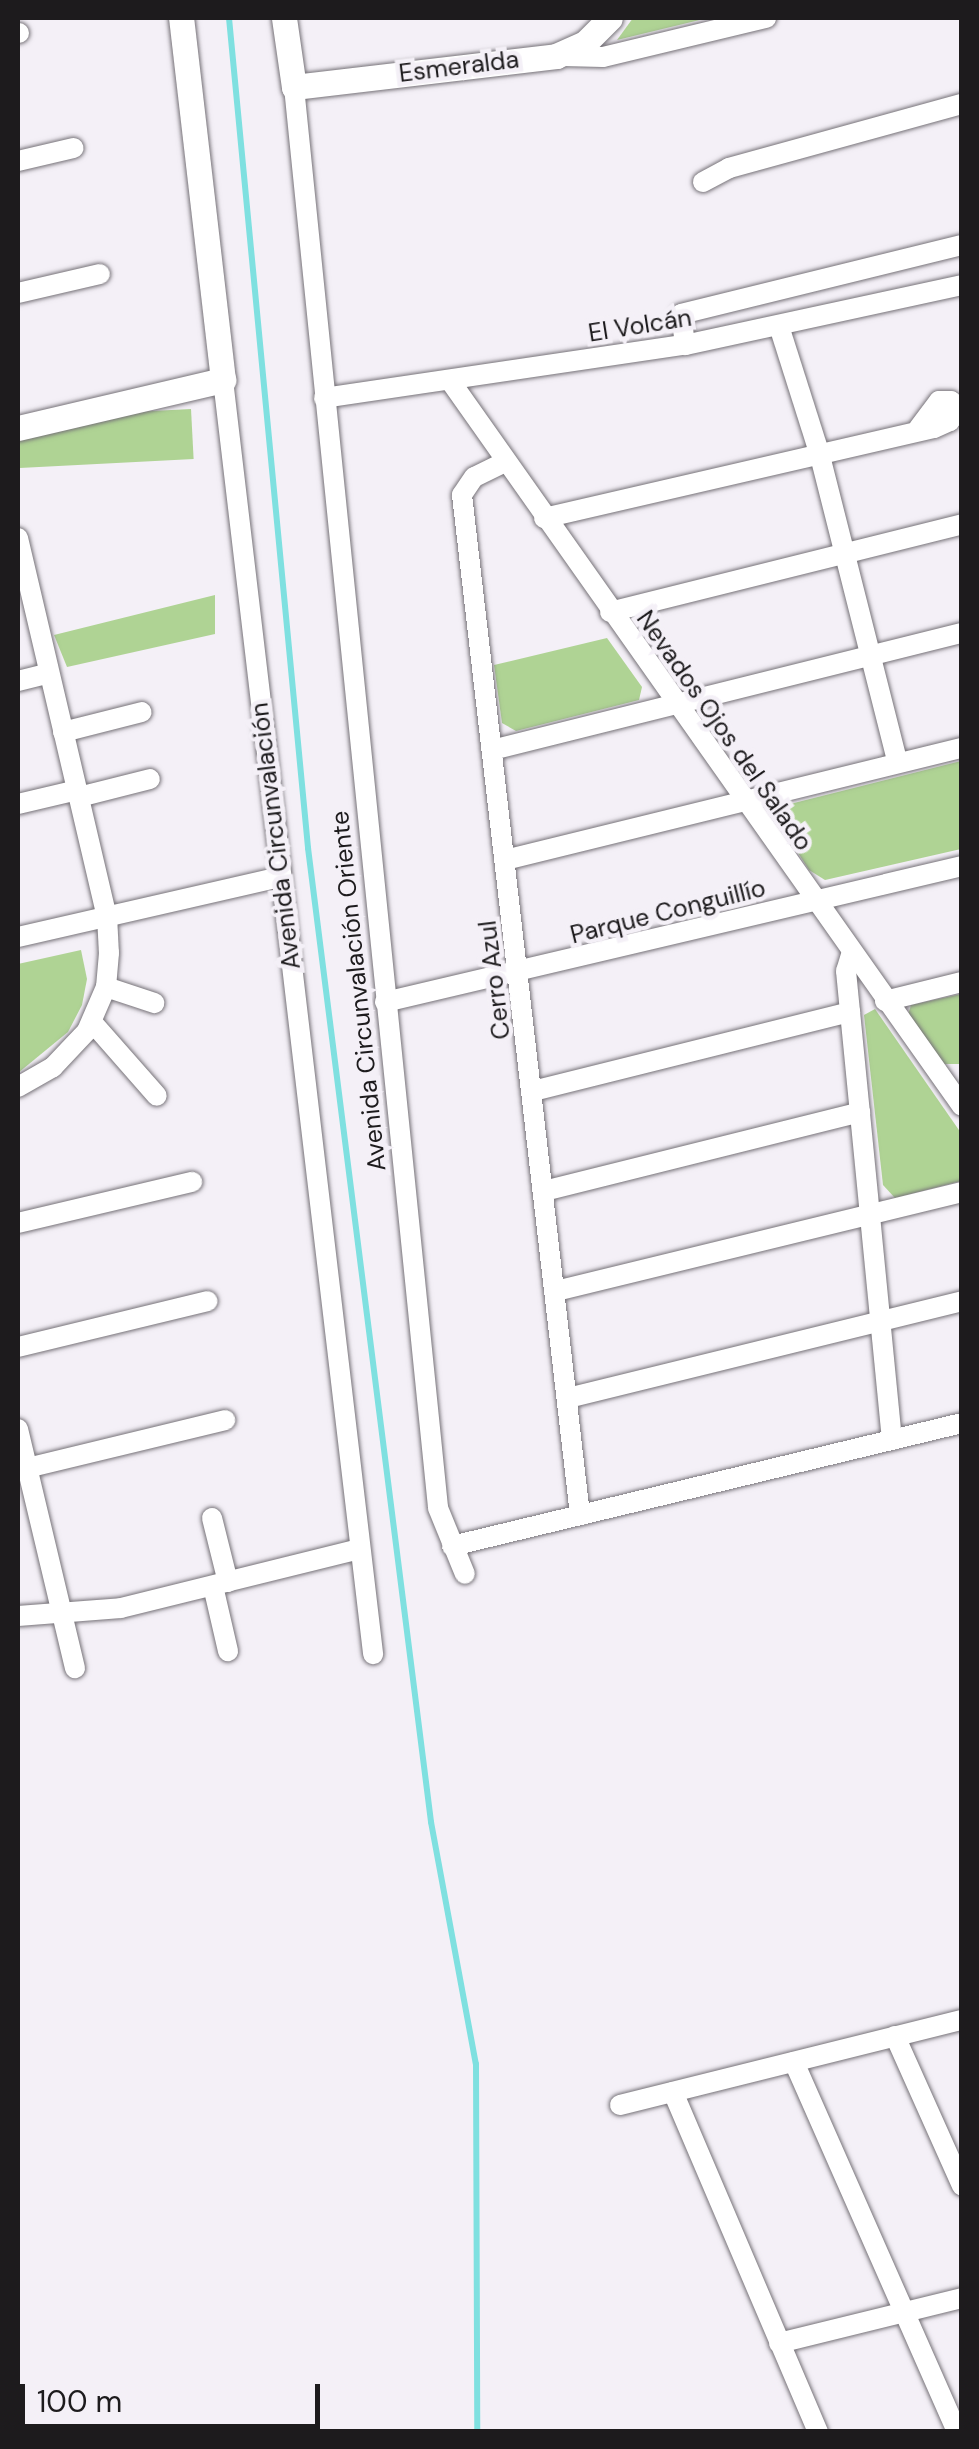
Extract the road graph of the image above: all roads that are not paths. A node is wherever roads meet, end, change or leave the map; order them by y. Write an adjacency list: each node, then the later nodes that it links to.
1 (181, 18): 17 (street, Avenida Circunvalación)
2 (284, 18): 6 (street)
3 (610, 18): 5 (street, Esmeralda)
4 (766, 18): 5 (street)
5 (556, 56): 6 (street, Esmeralda)
6 (294, 87): 19 (street)
7 (962, 104): 10 (street)
8 (74, 148): 9 (street)
9 (18, 161)
10 (702, 182)
11 (962, 245): 16 (street, El Volcán)
12 (100, 274): 14 (street)
13 (962, 285): 15 (street, El Volcán)
14 (18, 293)
15 (779, 326): 16 (street, El Volcán); 22 (street)
16 (685, 345): 18 (street, El Volcán)
17 (223, 380): 20 (street); 45 (street, Avenida Circunvalación)
18 (451, 382): 19 (street, El Volcán); 23 (street, Nevados Ojos del Salado)
19 (324, 398): 54 (street, Avenida Circunvalación Oriente)
20 (18, 428)
21 (919, 428): 22 (street)
22 (819, 452): 24 (street); 27 (street)
23 (505, 462): 24 (street, Nevados Ojos del Salado); 37 (street, Cerro Azul)
24 (544, 518): 28 (street, Nevados Ojos del Salado)
25 (962, 524): 27 (street)
26 (19, 552): 31 (street)
27 (845, 553): 28 (street); 30 (street)
28 (610, 612): 33 (street, Nevados Ojos del Salado)
29 (962, 633): 30 (street)
30 (871, 656): 33 (street); 38 (street)
31 (50, 673): 32 (street); 35 (street)
32 (18, 680)
33 (675, 705): 37 (street); 41 (street, Nevados Ojos del Salado)
34 (142, 712): 35 (street)
35 (63, 732): 40 (street)
36 (962, 748): 38 (street)
37 (492, 750): 43 (street, Cerro Azul)
38 (898, 761): 41 (street)
39 (150, 779): 40 (street)
40 (78, 794): 42 (street); 47 (street)
41 (744, 802): 43 (street); 46 (street, Nevados Ojos del Salado)
42 (18, 804)
43 (505, 860): 50 (street, Cerro Azul)
44 (962, 866): 46 (street, Parque Conguillío)
45 (281, 877): 47 (street); 83 (street, Avenida Circunvalación)
46 (814, 902): 49 (street, Nevados Ojos del Salado); 50 (street, Parque Conguillío)
47 (107, 916): 48 (street); 52 (street)
48 (18, 937)
49 (852, 955): 53 (street, Nevados Ojos del Salado); 56 (street)
50 (519, 974): 54 (street, Parque Conguillío); 60 (street, Cerro Azul)
51 (962, 982): 53 (street)
52 (106, 987): 55 (street); 57 (street)
53 (885, 1001): 58 (street, Nevados Ojos del Salado)
54 (385, 1002): 82 (street, Avenida Circunvalación Oriente)
55 (154, 1004)
56 (850, 1012): 60 (street); 63 (street)
57 (92, 1022): 59 (street); 61 (street)
58 (952, 1077): 62 (street, Nevados Ojos del Salado)
59 (18, 1087)
60 (533, 1091): 65 (street, Cerro Azul)
61 (157, 1096)
62 (962, 1106)
63 (860, 1112): 65 (street); 67 (street)
64 (192, 1182): 68 (street)
65 (544, 1191): 69 (street, Cerro Azul)
66 (962, 1192): 67 (street)
67 (870, 1214): 69 (street); 72 (street)
68 (18, 1223)
69 (556, 1292): 74 (street, Cerro Azul)
70 (208, 1302): 73 (street)
71 (962, 1302): 72 (street)
72 (880, 1321): 74 (street); 78 (street)
73 (18, 1347)
74 (568, 1398): 80 (street, Cerro Azul)
75 (225, 1420): 79 (street)
76 (962, 1423): 78 (street)
77 (18, 1429): 79 (street)
78 (892, 1440): 80 (street)
79 (27, 1468): 87 (street)
80 (580, 1516): 82 (street)
81 (212, 1518): 85 (street)
82 (452, 1546): 84 (street, Avenida Circunvalación Oriente)
83 (360, 1549): 85 (street); 89 (street, Avenida Circunvalación)
84 (464, 1574)
85 (220, 1584): 87 (street); 88 (street)
86 (18, 1616): 87 (street)
87 (62, 1616): 90 (street)
88 (228, 1650)
89 (373, 1654)
90 (74, 1668)
91 (962, 2020): 92 (street)
92 (895, 2036): 93 (street); 96 (street)
93 (794, 2062): 94 (street); 98 (street)
94 (673, 2092): 95 (street); 99 (street)
95 (620, 2105)
96 (962, 2186)
97 (962, 2298): 98 (street)
98 (904, 2311): 99 (street); 101 (street)
99 (780, 2342): 100 (street)
100 (818, 2432)
101 (957, 2432)

